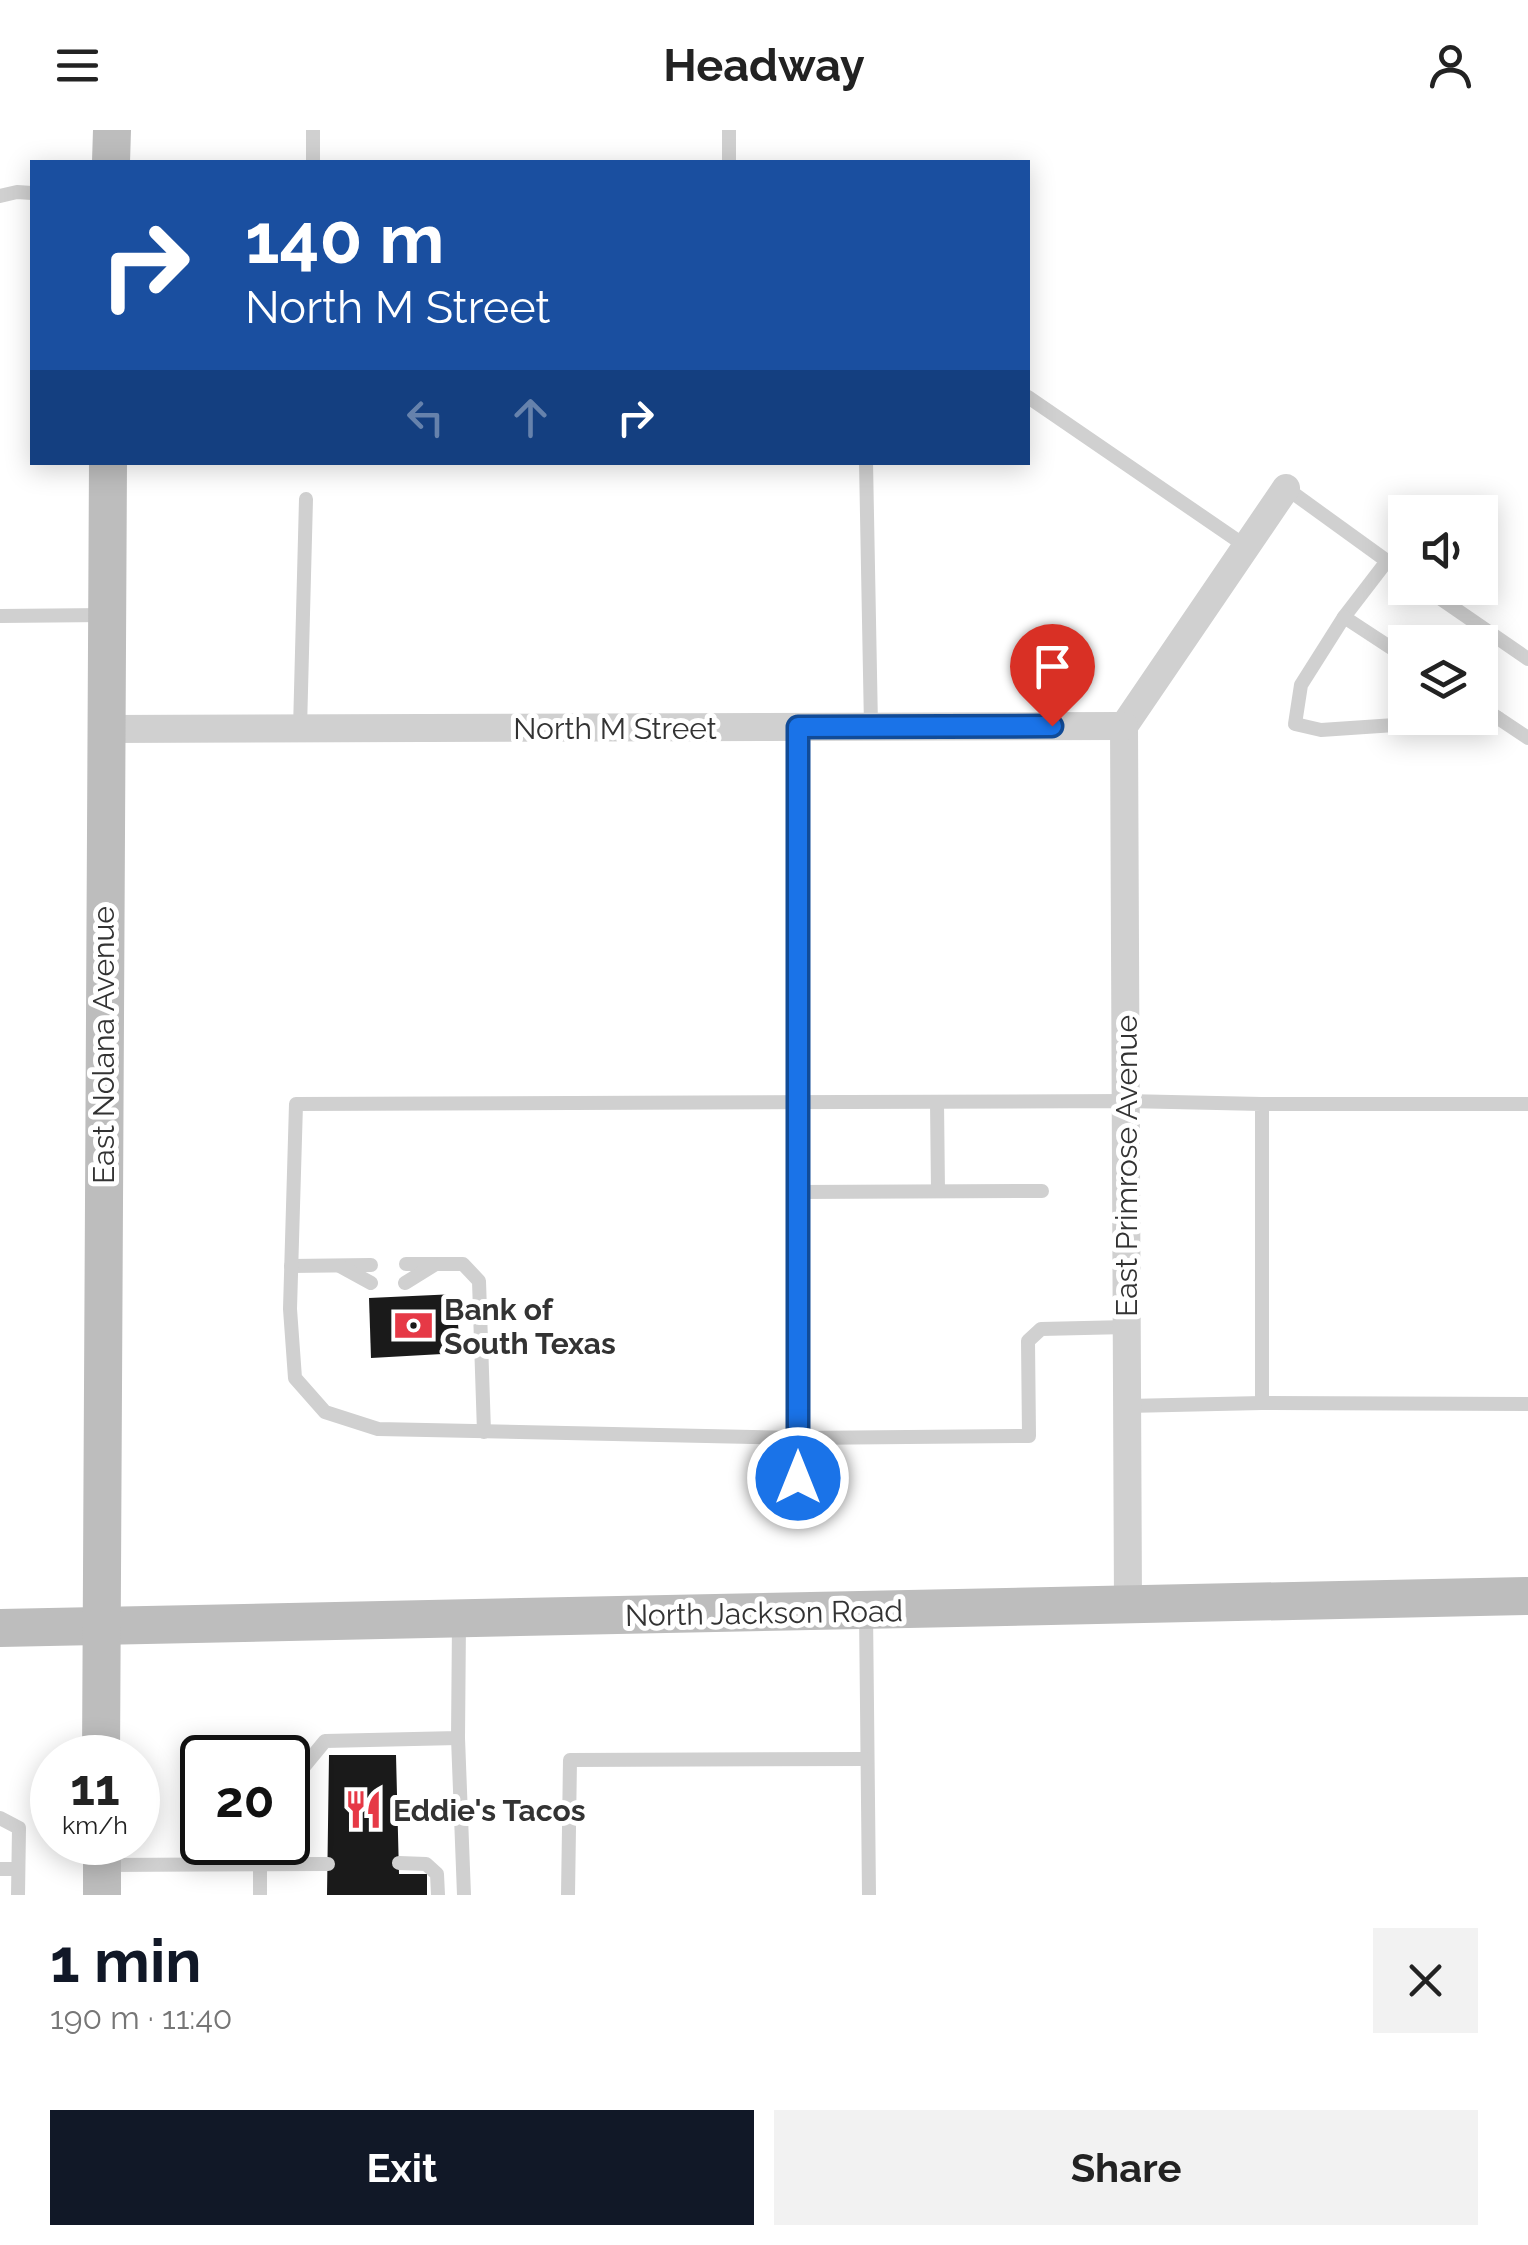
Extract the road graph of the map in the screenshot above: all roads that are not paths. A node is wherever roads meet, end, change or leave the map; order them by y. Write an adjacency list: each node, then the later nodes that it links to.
1 (112, 130): 4 (main road)
2 (313, 130): 5 (lane)
3 (729, 130): 6 (lane)
4 (112, 160)
5 (313, 160)
6 (728, 160)
7 (30, 194): 8 (lane)
8 (0, 196)
9 (1030, 399): 14 (lane)
10 (108, 465): 17 (main road, East Nolana Avenue)
11 (866, 465): 23 (lane)
12 (1286, 488): 14 (street); 15 (lane)
13 (306, 499): 28 (lane)
14 (1247, 546): 24 (street)
15 (1386, 561): 19 (lane)
16 (1449, 605): 21 (lane)
17 (107, 615): 18 (lane); 27 (main road, East Nolana Avenue)
18 (0, 616)
19 (1344, 617): 20 (lane); 25 (lane)
20 (1388, 646)
21 (1528, 659)
22 (1498, 718): 29 (lane)
23 (871, 726): 24 (street, North M Street); 26 (street, North M Street)
24 (1124, 726): 30 (street, East Primrose Avenue)
25 (1388, 726)
26 (798, 727): 28 (street, North M Street); 31 (lane)
27 (106, 729): 28 (street, North M Street); 52 (main road, East Nolana Avenue)
28 (300, 729)
29 (1528, 738)
30 (1126, 1101): 32 (lane); 33 (lane); 41 (street, East Primrose Avenue)
31 (798, 1102): 32 (lane); 37 (lane); 38 (lane)
32 (937, 1102): 35 (lane)
33 (1262, 1104): 34 (lane); 42 (lane)
34 (1528, 1104)
35 (938, 1191): 36 (lane); 37 (lane)
36 (1042, 1191)
37 (798, 1192): 46 (lane)
38 (291, 1266): 40 (lane); 45 (lane)
39 (406, 1269): 45 (lane)
40 (372, 1270)
41 (1127, 1327): 44 (street, East Primrose Avenue); 46 (lane)
42 (1262, 1403): 43 (lane); 44 (lane)
43 (1528, 1404)
44 (1127, 1406): 49 (street, East Primrose Avenue)
45 (484, 1432): 46 (lane)
46 (798, 1438): 47 (lane)
47 (798, 1478)
48 (1528, 1596): 49 (main road, North Jackson Road)
49 (1128, 1605): 50 (main road, North Jackson Road)
50 (866, 1610): 51 (main road, North Jackson Road); 57 (lane)
51 (459, 1619): 52 (main road, North Jackson Road); 55 (lane)
52 (99, 1627): 53 (main road, North Jackson Road); 54 (main road, East Nolana Avenue)
53 (0, 1628)
54 (100, 1735)
55 (458, 1738): 56 (lane); 70 (lane)
56 (310, 1759)
57 (868, 1760): 71 (lane); 72 (lane)
58 (0, 1818): 66 (lane)
59 (399, 1863): 69 (lane)
60 (310, 1864): 61 (lane)
61 (328, 1864)
62 (220, 1865): 64 (lane)
63 (260, 1865): 68 (lane)
64 (102, 1868)
65 (0, 1869): 66 (lane)
66 (18, 1869): 67 (lane)
67 (18, 1895)
68 (260, 1895)
69 (438, 1895)
70 (464, 1895)
71 (568, 1895)
72 (869, 1895)

